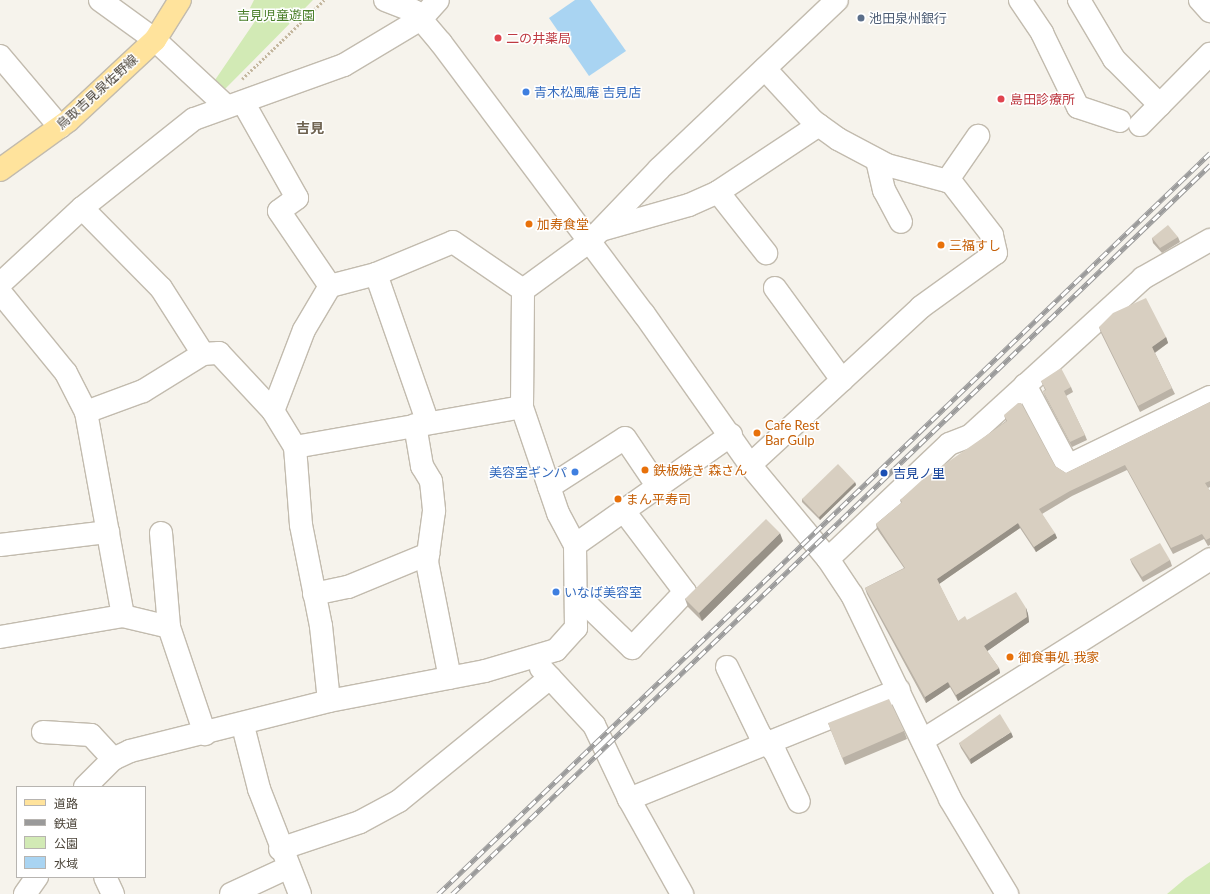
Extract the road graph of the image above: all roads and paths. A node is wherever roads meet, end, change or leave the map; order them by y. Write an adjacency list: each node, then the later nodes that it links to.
1 (100, 0): 12 (street)
2 (180, 0): 12 (main road, 鳥取吉見泉佐野線)
3 (324, 0): 16 (path)
4 (385, 0): 11 (street)
5 (438, 0): 11 (street)
6 (837, 0): 15 (street)
7 (1020, 0): 17 (street)
8 (1079, 0): 17 (street)
9 (1200, 0): 10 (street)
10 (1210, 11)
11 (421, 19): 16 (street); 27 (street)
12 (155, 40): 16 (street); 19 (main road, 鳥取吉見泉佐野線)
13 (1210, 54): 17 (street)
14 (0, 56): 19 (street)
15 (766, 69): 18 (street); 27 (street)
16 (229, 102): 25 (street); 32 (street)
17 (1160, 105)
18 (818, 125): 21 (street); 24 (street)
19 (60, 126): 22 (main road, 鳥取吉見泉佐野線)
20 (978, 136): 23 (street)
21 (878, 160): 23 (street); 26 (street)
22 (0, 170)
23 (947, 181): 37 (street)
24 (718, 192): 27 (street); 29 (street)
25 (82, 208): 31 (street); 36 (street)
26 (901, 222)
27 (595, 236): 34 (street); 44 (street)
28 (1210, 240): 38 (street)
29 (766, 253)
30 (376, 274): 32 (street); 34 (street); 43 (street)
31 (0, 284)
32 (330, 286): 41 (street)
33 (775, 288): 37 (street)
34 (523, 290): 40 (street)
35 (0, 292): 42 (street)
36 (203, 354): 41 (street); 42 (street)
37 (842, 380): 46 (street)
38 (1025, 385): 39 (street); 55 (street)
39 (1210, 397)
40 (522, 407): 43 (street); 47 (street)
41 (273, 411): 45 (street)
42 (86, 412): 50 (street)
43 (421, 424): 45 (street); 54 (street)
44 (731, 435): 46 (street); 48 (street)
45 (295, 447): 57 (street)
46 (750, 465): 55 (street)
47 (549, 487): 48 (street); 53 (street)
48 (658, 487): 49 (street)
49 (624, 511): 53 (street); 58 (street)
50 (108, 532): 52 (street); 59 (street)
51 (161, 533): 60 (street)
52 (0, 545)
53 (575, 545): 58 (street)
54 (428, 554): 57 (street); 64 (street)
55 (828, 559): 66 (street)
56 (1210, 559): 71 (street)
57 (314, 594): 67 (street)
58 (576, 594): 62 (street)
59 (123, 616): 60 (street); 61 (street)
60 (168, 627): 70 (street)
61 (0, 637)
62 (531, 657): 64 (street); 65 (street)
63 (727, 667): 72 (street)
64 (450, 678): 67 (street)
65 (550, 678): 75 (street); 77 (street)
66 (899, 690): 71 (street); 72 (street)
67 (329, 701): 68 (street)
68 (243, 726): 70 (street); 77 (street)
69 (43, 732): 73 (street)
70 (205, 734): 73 (street)
71 (923, 740): 85 (street)
72 (768, 745): 75 (street); 76 (street)
73 (113, 759): 74 (street)
74 (86, 786)
75 (629, 799): 84 (street)
76 (799, 802)
77 (284, 858): 82 (street); 83 (street)
78 (36, 878): 80 (street)
79 (105, 878): 81 (street)
80 (25, 894)
81 (113, 894)
82 (230, 894)
83 (300, 894)
84 (682, 894)
85 (1007, 894)

